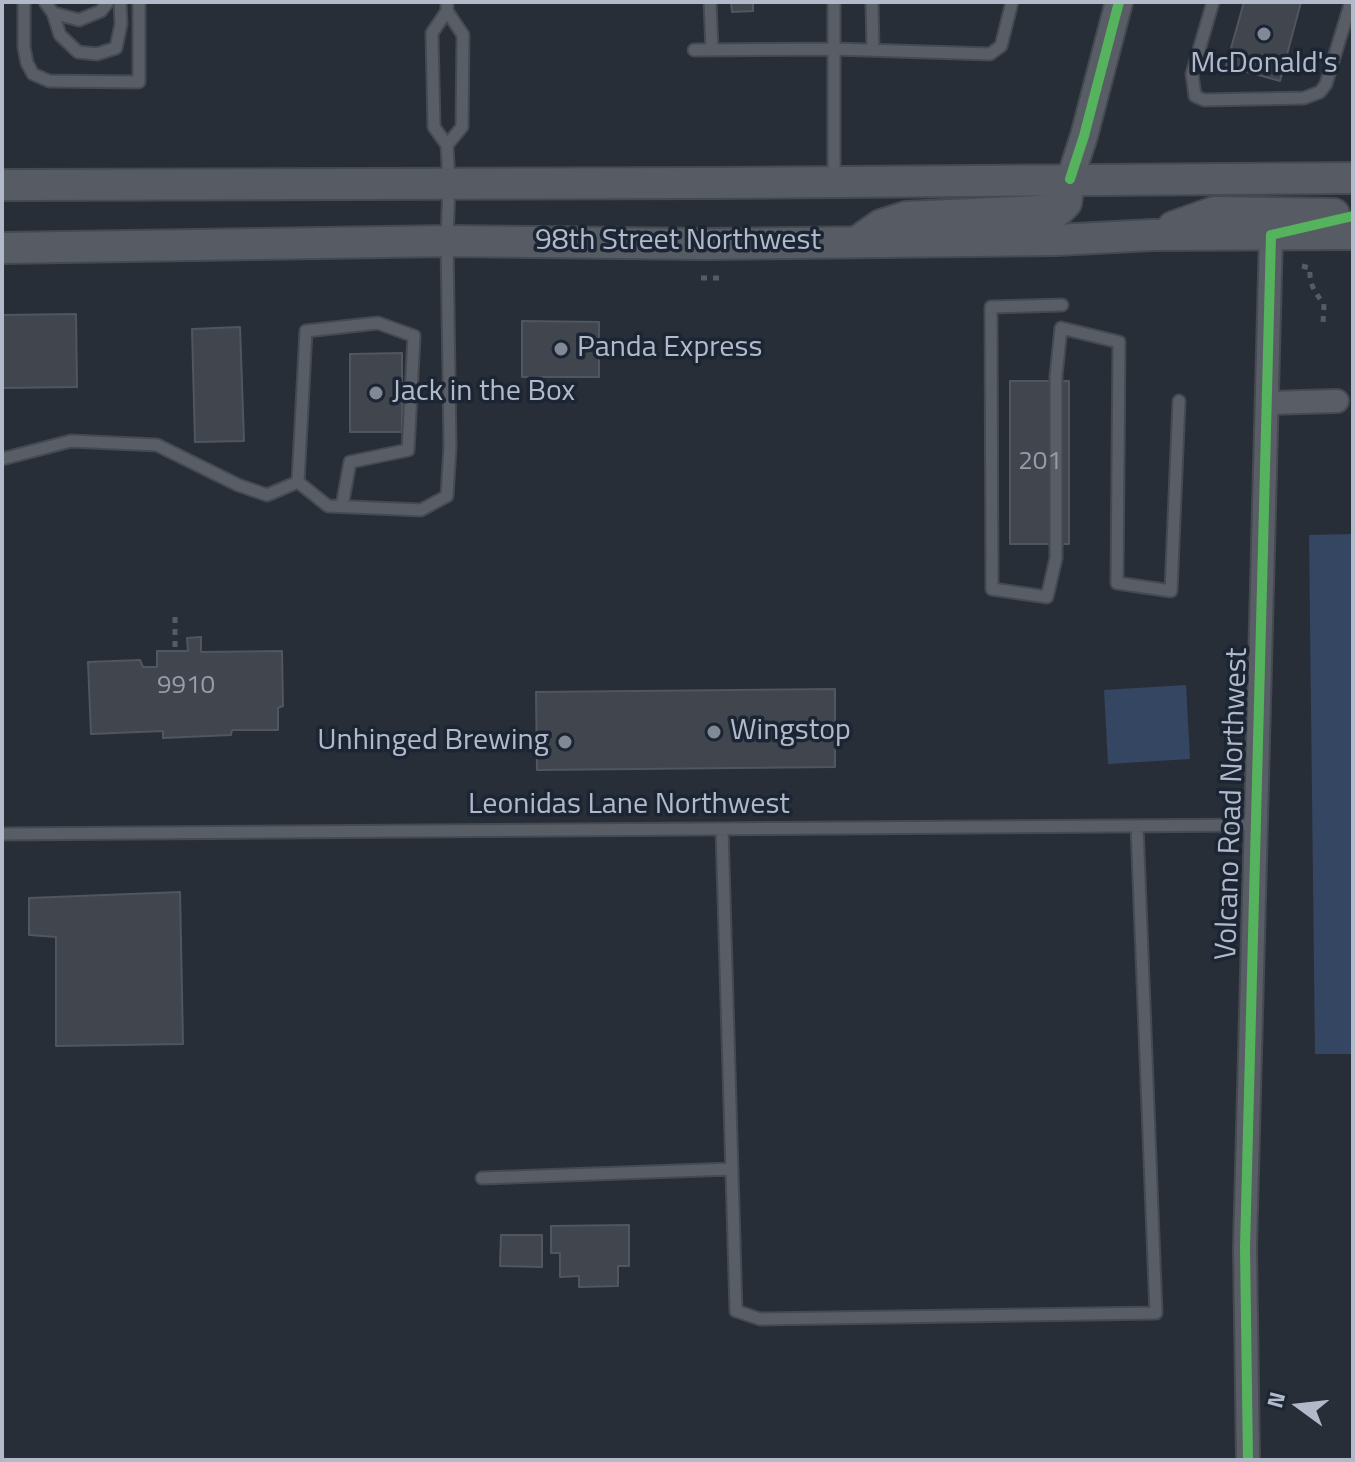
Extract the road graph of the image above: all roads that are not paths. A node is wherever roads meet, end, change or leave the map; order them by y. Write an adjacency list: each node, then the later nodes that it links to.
1 (24, 2): 5 (lane)
2 (45, 2): 14 (lane)
3 (108, 2): 14 (lane)
4 (120, 2): 14 (lane)
5 (139, 2)
6 (710, 2): 17 (lane)
7 (834, 2): 15 (lane)
8 (872, 2): 18 (lane)
9 (1012, 2): 18 (lane)
10 (1119, 2): 21 (street)
11 (1213, 2): 12 (lane)
12 (1351, 2)
13 (447, 7): 19 (lane); 19 (lane)
14 (53, 13)
15 (834, 49): 17 (lane); 18 (lane); 22 (lane)
16 (694, 50): 17 (lane)
17 (712, 50)
18 (873, 50)
19 (447, 145): 23 (lane)
20 (1353, 178): 21 (main road, 98th Street Northwest)
21 (1070, 179): 22 (main road, 98th Street Northwest); 30 (main road)
22 (834, 182): 23 (main road, 98th Street Northwest)
23 (449, 184): 24 (main road, 98th Street Northwest); 29 (lane)
24 (2, 185)
25 (1353, 215): 27 (main road); 28 (street)
26 (1353, 234): 28 (main road, 98th Street Northwest)
27 (1152, 235): 28 (main road, 98th Street Northwest); 30 (main road, 98th Street Northwest)
28 (1271, 235): 35 (street, Volcano Road Northwest)
29 (447, 241): 30 (main road, 98th Street Northwest); 31 (main road, 98th Street Northwest); 38 (lane)
30 (858, 242)
31 (2, 248)
32 (1062, 305): 33 (lane)
33 (1179, 401)
34 (1337, 401): 35 (street)
35 (1268, 403): 39 (street, Volcano Road Northwest)
36 (2, 459): 37 (lane)
37 (298, 482): 38 (lane); 38 (lane)
38 (342, 506)
39 (1256, 825): 40 (lane, Leonidas Lane Northwest); 45 (street, Volcano Road Northwest)
40 (1137, 826): 41 (lane, Leonidas Lane Northwest); 43 (lane)
41 (722, 829): 42 (lane, Leonidas Lane Northwest); 43 (lane)
42 (2, 834)
43 (732, 1169): 44 (lane)
44 (482, 1178)
45 (1248, 1460)

